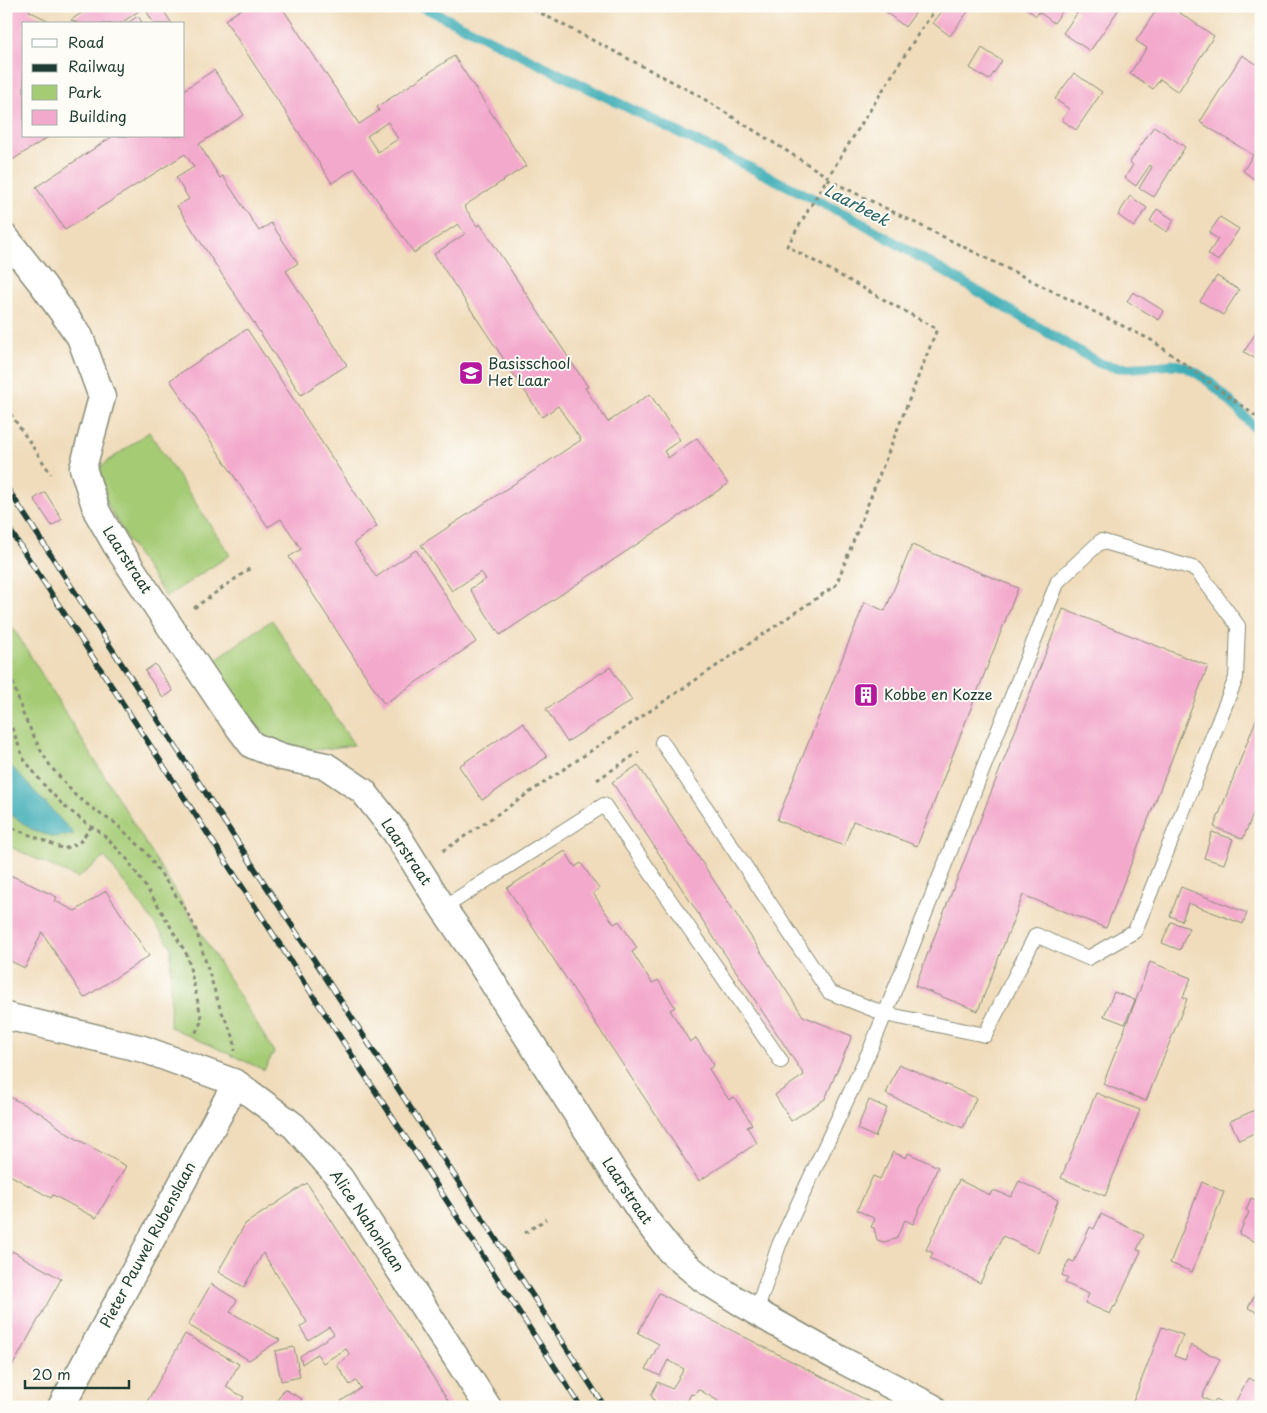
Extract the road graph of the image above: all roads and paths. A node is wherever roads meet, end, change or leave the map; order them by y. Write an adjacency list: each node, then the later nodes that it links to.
1 (527, 6): 3 (path)
2 (938, 6): 3 (path)
3 (828, 178): 5 (path); 14 (path)
4 (6, 238): 7 (street, Laarstraat)
5 (1261, 420)
6 (252, 567): 7 (path)
7 (169, 625): 14 (street, Laarstraat)
8 (6, 651): 20 (path)
9 (6, 713): 10 (path)
10 (8, 725): 13 (path)
11 (662, 742): 16 (lane)
12 (6, 824): 13 (path)
13 (91, 826): 19 (path)
14 (418, 868): 15 (street, Laarstraat)
15 (443, 908): 18 (lane); 23 (street, Laarstraat)
16 (885, 1014): 16 (lane); 23 (lane)
17 (6, 1016): 19 (street, Alice Nahonlaan)
18 (781, 1061)
19 (180, 1063): 20 (street, Alice Nahonlaan)
20 (236, 1083): 24 (street, Pieter Pauwel Rubenslaan); 25 (street, Alice Nahonlaan)
21 (546, 1219): 22 (path)
22 (525, 1232)
23 (756, 1312): 26 (street, Laarstraat)
24 (61, 1407)
25 (488, 1407)
26 (932, 1407)

